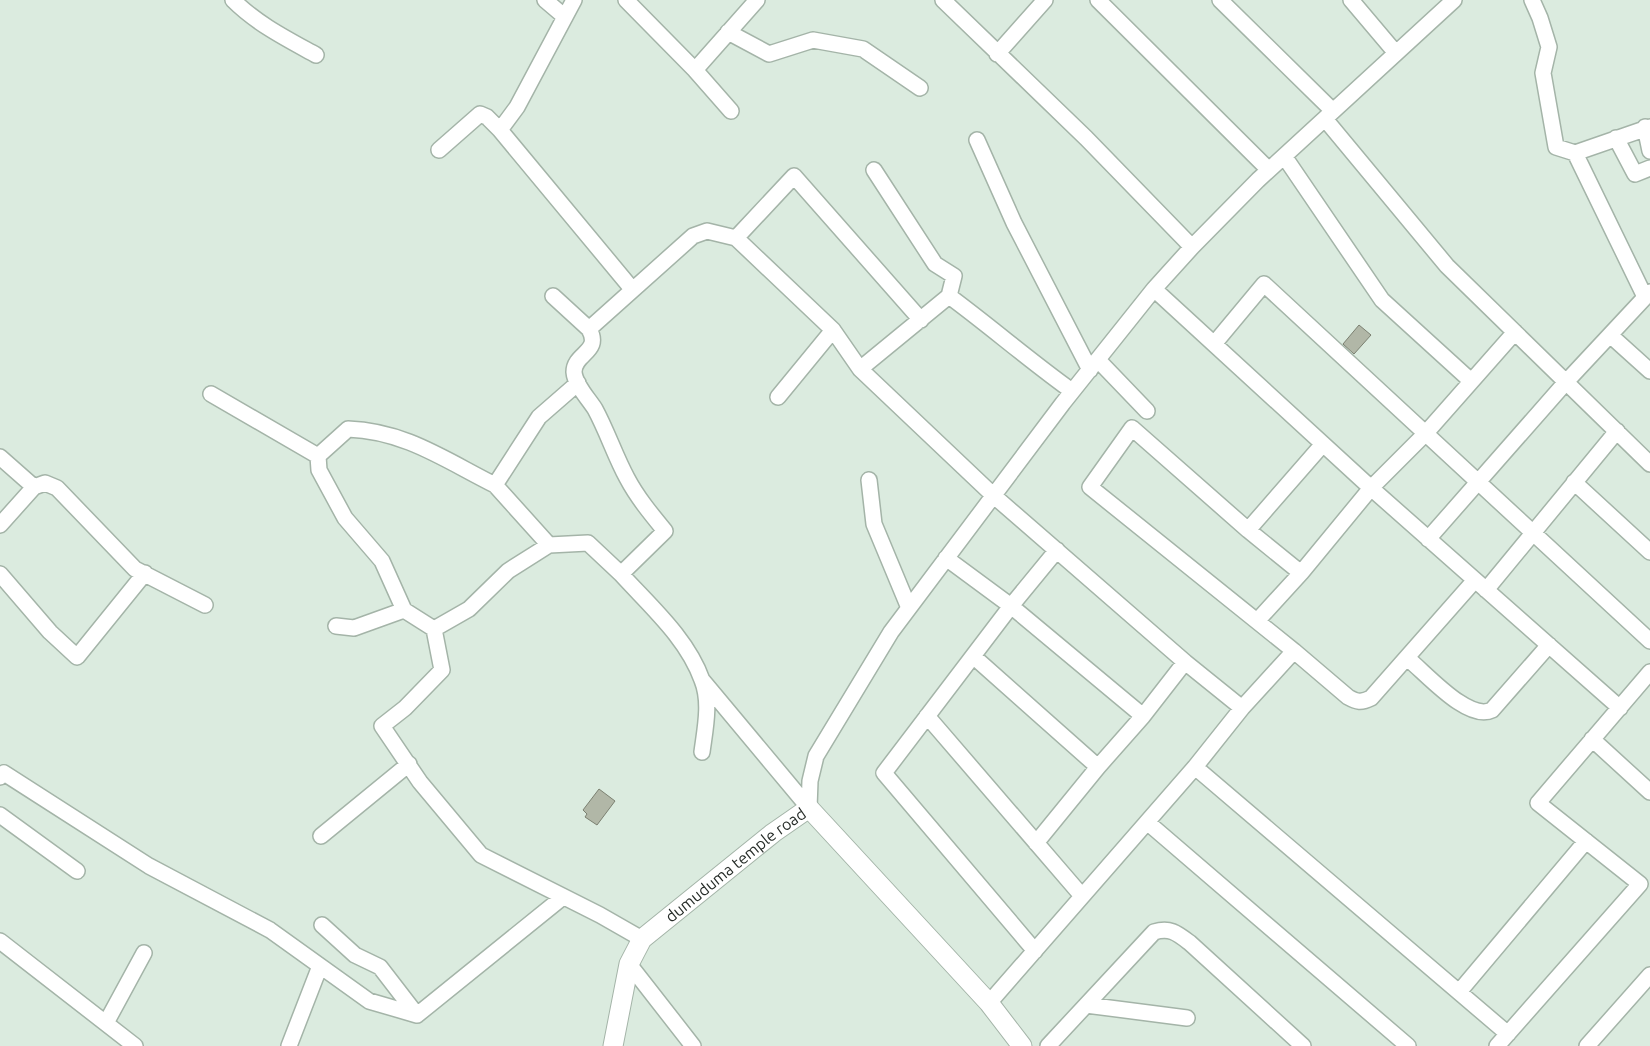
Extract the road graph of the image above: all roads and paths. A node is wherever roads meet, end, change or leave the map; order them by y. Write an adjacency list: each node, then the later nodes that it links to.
1 (233, 0): 17 (street)
2 (545, 0): 13 (street)
3 (574, 0): 13 (street)
4 (626, 0): 18 (street)
5 (757, 0): 14 (street)
6 (943, 0): 16 (street)
7 (1045, 0): 16 (street)
8 (1098, 0): 32 (street)
9 (1220, 0): 21 (street)
10 (1351, 0): 15 (street)
11 (1454, 0): 15 (street)
12 (1532, 0): 28 (street)
13 (565, 17): 23 (street)
14 (728, 32): 18 (street); 19 (street)
15 (1395, 52): 21 (street)
16 (998, 54): 34 (street)
17 (316, 56)
18 (695, 70): 20 (street)
19 (920, 88)
20 (731, 111)
21 (1329, 115): 29 (street); 43 (street)
22 (1648, 127): 24 (street); 27 (street)
23 (500, 130): 26 (street); 35 (street)
24 (1616, 138): 28 (street); 30 (street)
25 (977, 140): 46 (street)
26 (439, 150)
27 (1650, 151)
28 (1575, 153): 37 (street)
29 (1284, 156): 32 (street); 49 (street)
30 (1650, 168)
31 (874, 170): 39 (street)
32 (1269, 170): 34 (street)
33 (736, 238): 35 (street); 40 (street); 42 (street)
34 (1192, 247): 36 (street)
35 (632, 289): 41 (street)
36 (1154, 289): 45 (street); 46 (street)
37 (1648, 294): 44 (street)
38 (553, 296): 41 (street)
39 (949, 296): 40 (street); 52 (street)
40 (921, 320): 47 (street)
41 (589, 329): 51 (street)
42 (832, 330): 47 (street); 54 (street)
43 (1515, 332): 49 (street); 50 (street)
44 (1610, 335): 48 (street); 50 (street)
45 (1214, 344): 57 (street); 58 (street)
46 (1094, 365): 52 (street); 55 (street)
47 (860, 369): 68 (street)
48 (1650, 371)
49 (1471, 381): 57 (street)
50 (1566, 382): 56 (street); 63 (street)
51 (578, 383): 65 (street); 80 (street)
52 (1072, 392): 68 (street)
53 (211, 394): 59 (street)
54 (778, 397)
55 (1147, 411)
56 (1617, 431): 61 (street); 64 (street)
57 (1425, 434): 63 (street); 67 (street)
58 (1323, 444): 67 (street); 70 (street)
59 (318, 456): 65 (street); 86 (street)
60 (0, 457): 66 (street)
61 (1650, 464)
62 (869, 480): 85 (street)
63 (1477, 482): 71 (street); 72 (street)
64 (1574, 482): 71 (street); 75 (street)
65 (495, 484): 73 (street)
66 (34, 487): 69 (street); 77 (street)
67 (1371, 488): 72 (street); 78 (street)
68 (994, 496): 74 (street); 76 (street)
69 (0, 525)
70 (1248, 530): 78 (street); 87 (street)
71 (1533, 532): 82 (street); 90 (street)
72 (1428, 539): 81 (street)
73 (550, 545): 80 (street); 89 (street)
74 (1057, 550): 84 (street); 95 (street)
75 (1650, 552)
76 (946, 558): 84 (street); 85 (street)
77 (145, 573): 79 (street); 83 (street)
78 (1302, 573): 87 (street)
79 (0, 574)
80 (621, 574): 97 (street)
81 (1475, 580): 82 (street); 94 (street)
82 (1486, 590): 91 (street)
83 (205, 605)
84 (1011, 606): 93 (street); 101 (street)
85 (909, 608): 109 (street)
86 (404, 610): 88 (street); 89 (street)
87 (1256, 621): 92 (street)
88 (336, 626)
89 (434, 629): 104 (street)
90 (1650, 641)
91 (1549, 645): 94 (street); 99 (street)
92 (1294, 651): 94 (street); 98 (street)
93 (973, 656): 100 (street); 105 (street)
94 (1407, 658)
95 (1185, 662): 98 (street); 101 (street)
96 (1650, 672): 99 (street)
97 (703, 681): 103 (street); 109 (street)
98 (1242, 708): 106 (street)
99 (1620, 708): 102 (street)
100 (927, 716): 113 (street); 122 (street)
101 (1143, 716): 105 (street)
102 (1592, 739): 108 (street); 114 (street)
103 (702, 752)
104 (409, 764): 112 (street); 118 (street)
105 (1098, 767): 113 (street)
106 (1195, 767): 111 (street); 127 (street)
107 (0, 777): 125 (street)
108 (1650, 792)
109 (809, 808): 120 (street, dumuduma temple road); 128 (street, dumuduma temple road)
110 (0, 815): 115 (street)
111 (1148, 822): 117 (street); 141 (street)
112 (321, 836)
113 (1036, 842): 117 (street)
114 (1586, 842): 116 (street); 127 (street)
115 (77, 871)
116 (1645, 878): 133 (street)
117 (1082, 896): 122 (street)
118 (563, 897): 120 (street); 130 (street)
119 (322, 925): 130 (street)
120 (642, 939): 124 (street, dumuduma temple road)
121 (0, 941): 132 (street)
122 (1035, 951): 128 (street)
123 (144, 953): 132 (street)
124 (629, 964): 136 (street, dumuduma temple road); 137 (street)
125 (320, 966): 130 (street); 135 (street)
126 (1650, 975): 143 (street)
127 (1459, 992): 133 (street)
128 (989, 1004): 138 (street, dumuduma temple road)
129 (1086, 1005): 131 (street); 139 (street); 140 (street)
130 (417, 1015)
131 (1187, 1018)
132 (106, 1023): 134 (street)
133 (1508, 1034): 142 (street)
134 (135, 1046)
135 (289, 1046)
136 (613, 1046)
137 (693, 1046)
138 (1022, 1046)
139 (1048, 1046)
140 (1303, 1046)
141 (1408, 1046)
142 (1497, 1046)
143 (1587, 1046)

